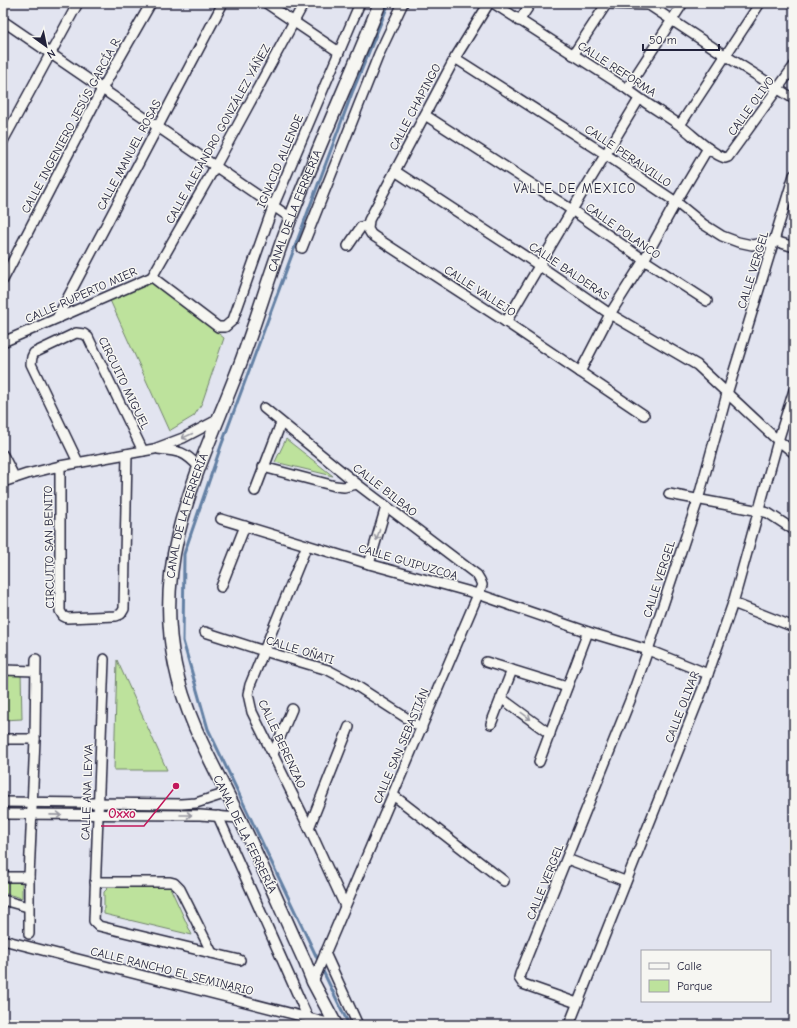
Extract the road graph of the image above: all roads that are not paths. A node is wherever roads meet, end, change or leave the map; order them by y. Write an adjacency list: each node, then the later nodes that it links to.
1 (78, 3): 21 (street)
2 (151, 3): 26 (street, CALLE INGENIERO JESÚS GARCÍA R.)
3 (223, 3): 33 (street, CALLE MANUEL ROSAS)
4 (266, 3): 19 (street)
5 (304, 3): 19 (street, CALLE ALEJANDRO GONZÁLEZ YÁÑEZ)
6 (360, 3): 20 (street, IGNACIO ALLENDE)
7 (380, 3): 44 (street, CANAL DE LA FERRERÍA)
8 (403, 3): 49 (street)
9 (490, 3): 24 (street, CALLE CHAPINGO)
10 (493, 3): 18 (street, CALLE REFORMA)
11 (531, 3): 18 (street)
12 (683, 3): 16 (street)
13 (760, 3): 23 (street)
14 (607, 4): 15 (street); 22 (street)
15 (647, 4): 16 (street)
16 (672, 20): 23 (street); 27 (street)
17 (3, 21): 21 (street)
18 (519, 21): 22 (street, CALLE REFORMA)
19 (294, 22): 20 (street); 38 (street, CALLE ALEJANDRO GONZÁLEZ YÁÑEZ)
20 (339, 52): 42 (street, IGNACIO ALLENDE)
21 (50, 54): 26 (street); 34 (street)
22 (573, 55): 27 (street, CALLE REFORMA)
23 (726, 56): 28 (street); 32 (street)
24 (455, 58): 31 (street, CALLE CHAPINGO); 36 (street, CALLE PERALVILLO)
25 (794, 66): 28 (street, CALLE OLIVO)
26 (102, 89): 33 (street); 53 (street, CALLE INGENIERO JESÚS GARCÍA R.)
27 (627, 89): 29 (street, CALLE REFORMA)
28 (778, 89): 30 (street); 37 (street, CALLE OLIVO)
29 (639, 99): 32 (street, CALLE REFORMA); 36 (street)
30 (794, 99)
31 (425, 115): 39 (street, CALLE CHAPINGO); 43 (street, CALLE POLANCO)
32 (680, 125): 35 (street, CALLE REFORMA)
33 (157, 127): 38 (street); 56 (street, CALLE MANUEL ROSAS)
34 (3, 141)
35 (708, 148): 37 (street, CALLE REFORMA); 41 (street)
36 (605, 154): 41 (street, CALLE PERALVILLO); 43 (street)
37 (725, 158)
38 (215, 167): 42 (street); 52 (street, CALLE ALEJANDRO GONZÁLEZ YÁÑEZ)
39 (395, 171): 45 (street, CALLE CHAPINGO); 51 (street, CALLE BALDERAS)
40 (794, 175): 46 (street, CALLE VERGEL)
41 (676, 202): 46 (street, CALLE PERALVILLO); 50 (street)
42 (273, 207): 44 (street); 58 (street, IGNACIO ALLENDE)
43 (572, 210): 50 (street, CALLE POLANCO); 51 (street)
44 (291, 218): 65 (street, CANAL DE LA FERRERÍA)
45 (368, 228): 47 (street); 57 (street, CALLE VALLEJO)
46 (774, 241): 48 (street, CALLE PERALVILLO); 62 (street, CALLE VERGEL)
47 (348, 246)
48 (794, 246)
49 (302, 248)
50 (644, 260): 54 (street, CALLE POLANCO); 55 (street)
51 (540, 266): 55 (street, CALLE BALDERAS); 57 (street)
52 (152, 277): 56 (street, CALLE RUPERTO MIER); 58 (street, CALLE RUPERTO MIER)
53 (3, 280)
54 (707, 301)
55 (610, 314): 60 (street); 62 (street, CALLE BALDERAS)
56 (57, 318): 59 (street, CALLE RUPERTO MIER)
57 (506, 322): 60 (street, CALLE VALLEJO)
58 (225, 327)
59 (3, 342)
60 (580, 372): 64 (street, CALLE VALLEJO)
61 (794, 390): 67 (street, CALLE OLIVAR)
62 (727, 394): 67 (street, CALLE BALDERAS); 82 (street, CALLE VERGEL)
63 (264, 408): 66 (street, CALLE BILBAO)
64 (644, 415)
65 (219, 419): 68 (street, one-way to 68); 75 (street, CANAL DE LA FERRERÍA)
66 (281, 423): 76 (street); 79 (street, CALLE BILBAO)
67 (778, 441): 70 (street, CALLE BALDERAS); 84 (street, CALLE OLIVAR)
68 (154, 449): 69 (street); 75 (street)
69 (144, 451): 71 (street); 73 (street, CIRCUITO MIGUEL)
70 (794, 452)
71 (127, 454): 73 (street); 74 (street, CIRCUITO SAN BENITO)
72 (3, 455): 77 (street)
73 (78, 462): 74 (street)
74 (60, 466): 77 (street)
75 (199, 467): 116 (street, CANAL DE LA FERRERÍA)
76 (263, 467): 79 (street); 80 (street)
77 (15, 478): 78 (street)
78 (3, 482)
79 (357, 484): 83 (street, CALLE BILBAO)
80 (255, 491)
81 (669, 494): 82 (street)
82 (698, 500): 84 (street); 96 (street, CALLE VERGEL)
83 (386, 507): 89 (street, one-way to 89); 91 (street, CALLE BILBAO)
84 (760, 511): 87 (street); 92 (street, CALLE OLIVAR)
85 (221, 519): 86 (street, CALLE GUIPUZCOA)
86 (245, 526): 88 (street, CALLE GUIPUZCOA); 90 (street)
87 (794, 530)
88 (306, 545): 89 (street, CALLE GUIPUZCOA); 97 (street, CALLE BERENZAO)
89 (369, 564): 91 (street, CALLE GUIPUZCOA)
90 (221, 587)
91 (478, 594): 95 (street, CALLE GUIPUZCOA); 110 (street, CALLE SAN SEBASTIÁN)
92 (733, 603): 93 (street); 104 (street, CALLE OLIVAR)
93 (794, 627)
94 (205, 632): 97 (street, CALLE OÑATI)
95 (588, 632): 96 (street, CALLE GUIPUZCOA); 105 (street)
96 (648, 650): 104 (street, CALLE GUIPUZCOA); 127 (street, CALLE VERGEL)
97 (264, 651): 110 (street, CALLE OÑATI); 114 (street, CALLE BERENZAO)
98 (104, 658): 120 (street, CALLE ANA LEYVA)
99 (36, 660): 103 (street)
100 (486, 662): 102 (street)
101 (3, 670): 103 (street)
102 (512, 670): 105 (street); 106 (street)
103 (35, 671): 113 (street)
104 (708, 674): 131 (street, CALLE OLIVAR)
105 (567, 687): 111 (street)
106 (502, 698): 108 (street); 111 (street, one-way to 111)
107 (292, 709): 114 (street)
108 (491, 724)
109 (349, 727): 126 (street)
110 (422, 728): 117 (street, CALLE SAN SEBASTIÁN)
111 (550, 734): 115 (street)
112 (3, 739): 113 (street)
113 (35, 739): 119 (street)
114 (273, 754): 126 (street, CALLE BERENZAO)
115 (539, 762)
116 (227, 793): 120 (street); 125 (street, CANAL DE LA FERRERÍA)
117 (393, 795): 130 (street); 135 (street, CALLE SAN SEBASTIÁN)
118 (3, 802): 119 (street)
119 (32, 802): 120 (street); 122 (street)
120 (98, 804): 123 (street, CALLE ANA LEYVA)
121 (3, 814): 122 (street)
122 (32, 815): 123 (street, one-way to 123); 129 (street)
123 (98, 816): 124 (street, one-way to 124); 132 (street, CALLE ANA LEYVA)
124 (218, 816): 125 (street); 143 (street)
125 (239, 818): 141 (street, CANAL DE LA FERRERÍA)
126 (309, 828): 135 (street, CALLE BERENZAO)
127 (567, 859): 131 (street); 142 (street, CALLE VERGEL)
128 (3, 877): 129 (street)
129 (29, 877): 134 (street)
130 (504, 881)
131 (625, 881): 142 (street, CALLE OLIVAR)
132 (95, 882): 138 (street); 138 (street, CALLE ANA LEYVA)
133 (3, 900): 134 (street)
134 (28, 906): 136 (street)
135 (345, 906): 139 (street, CALLE SAN SEBASTIÁN)
136 (29, 934)
137 (3, 940): 143 (street, CALLE RANCHO EL SEMINARIO)
138 (212, 953): 140 (street)
139 (325, 953): 141 (street, CALLE SAN SEBASTIÁN); 145 (street)
140 (240, 960)
141 (313, 982): 144 (street, CANAL DE LA FERRERÍA)
142 (577, 1003): 146 (street, CALLE OLIVAR)
143 (308, 1018): 144 (street, CALLE RANCHO EL SEMINARIO)
144 (336, 1025)
145 (358, 1025)
146 (568, 1025)

